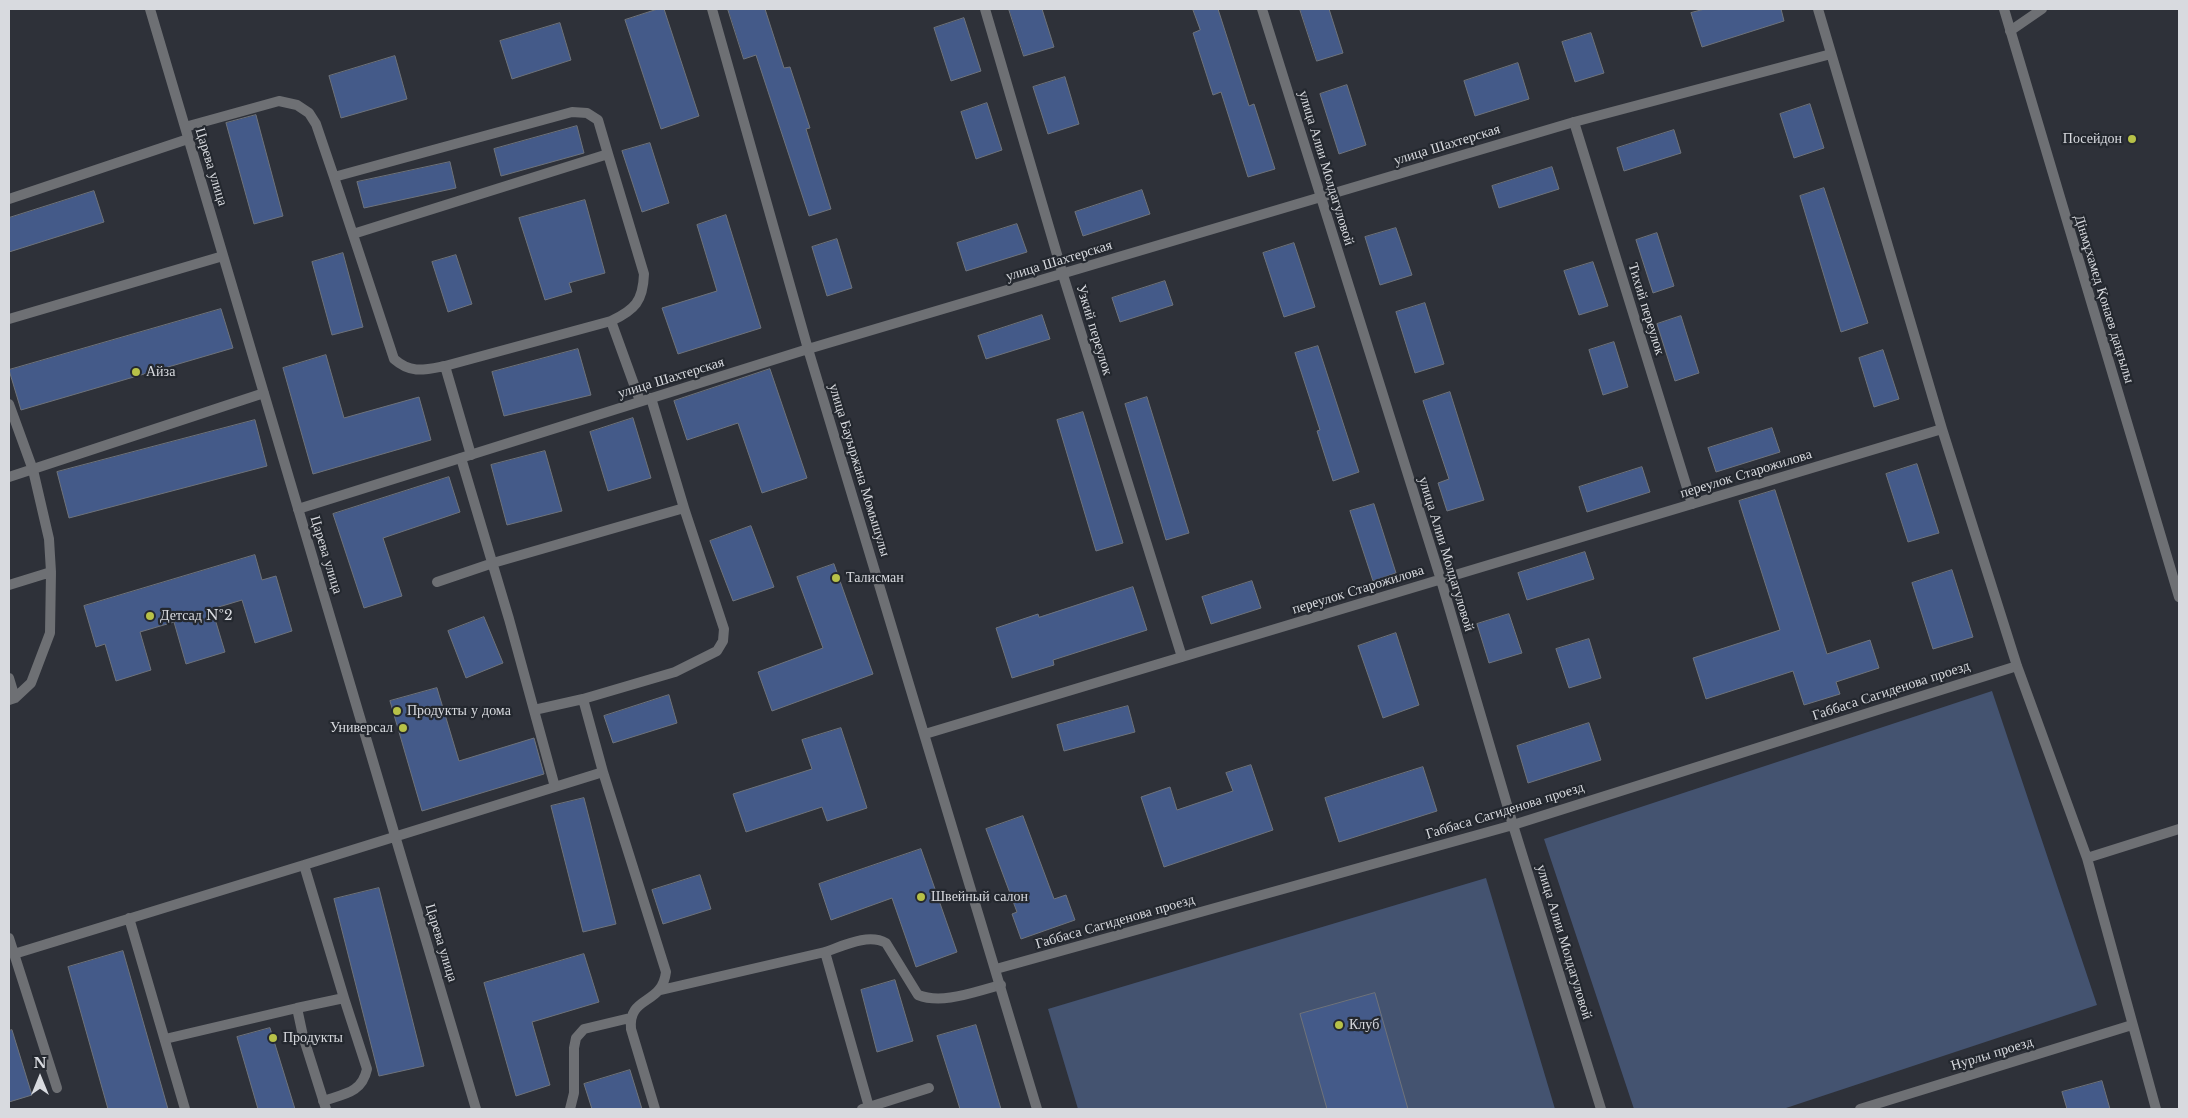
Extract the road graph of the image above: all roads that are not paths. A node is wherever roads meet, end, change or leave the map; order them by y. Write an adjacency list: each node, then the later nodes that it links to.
1 (150, 9): 11 (street, Царева улица)
2 (712, 9): 22 (street, улица Бауыржана Момышулы)
3 (985, 9): 19 (street, Узкий переулок)
4 (1262, 9): 15 (street, улица Алии Молдагуловой)
5 (1818, 9): 9 (street)
6 (2004, 9): 8 (street, Дінмұхамед Қонаев даңғылы)
7 (2042, 9): 8 (street)
8 (2010, 31): 40 (street, Дінмұхамед Қонаев даңғылы)
9 (1831, 54): 10 (street, улица Шахтерская); 28 (street)
10 (1574, 122): 15 (street, улица Шахтерская); 32 (street, Тихий переулок)
11 (185, 127): 12 (street, Царева улица); 14 (street)
12 (188, 139): 16 (street); 18 (street, Царева улица)
13 (608, 154): 14 (street); 17 (street); 21 (street)
14 (334, 177): 17 (street)
15 (1320, 197): 19 (street, улица Шахтерская); 37 (street, улица Алии Молдагуловой)
16 (9, 199)
17 (353, 234): 23 (street)
18 (223, 256): 20 (street); 24 (street, Царева улица)
19 (1063, 275): 22 (street, улица Шахтерская); 41 (street, Узкий переулок)
20 (9, 319)
21 (611, 321): 23 (street); 26 (street)
22 (808, 349): 25 (street, улица Шахтерская); 47 (street, улица Бауыржана Момышулы)
23 (445, 366): 29 (street)
24 (264, 393): 30 (street); 34 (street, Царева улица)
25 (651, 398): 26 (street, улица Шахтерская); 33 (street)
26 (640, 401): 29 (street, улица Шахтерская)
27 (9, 404): 30 (street)
28 (1942, 429): 32 (street, переулок Старожилова); 42 (street)
29 (466, 456): 34 (street, улица Шахтерская); 35 (street)
30 (33, 470): 31 (street); 36 (street)
31 (9, 478)
32 (1692, 504): 37 (street, переулок Старожилова)
33 (684, 508): 35 (street); 45 (street)
34 (298, 509): 52 (street, Царева улица)
35 (493, 563): 38 (street); 46 (street)
36 (51, 572): 39 (street); 44 (street)
37 (1441, 580): 41 (street, переулок Старожилова); 50 (street, улица Алии Молдагуловой)
38 (438, 582)
39 (9, 585)
40 (2179, 597)
41 (1182, 657): 47 (street, переулок Старожилова)
42 (2017, 666): 50 (street, Габбаса Сагиденова проезд); 53 (street)
43 (9, 678): 44 (street)
44 (12, 699)
45 (583, 699): 46 (street); 48 (street)
46 (534, 710): 49 (street)
47 (925, 734): 59 (street, улица Бауыржана Момышулы)
48 (603, 772): 49 (street); 61 (street)
49 (555, 787): 52 (street)
50 (1513, 825): 59 (street, Габбаса Сагиденова проезд); 76 (street, улица Алии Молдагуловой)
51 (2179, 829): 53 (street)
52 (395, 836): 54 (street); 72 (street, Царева улица)
53 (2087, 858): 65 (street)
54 (304, 865): 55 (street); 62 (street)
55 (129, 918): 58 (street); 66 (street)
56 (9, 938): 58 (street)
57 (824, 952): 60 (street); 61 (street); 70 (street)
58 (14, 954): 67 (street)
59 (996, 969): 60 (street, улица Бауыржана Момышулы)
60 (1001, 985): 75 (street, улица Бауыржана Момышулы)
61 (661, 990): 64 (street)
62 (344, 998): 63 (street); 69 (street)
63 (297, 1008): 66 (street); 69 (street)
64 (630, 1018): 73 (street); 74 (street)
65 (2132, 1025): 77 (street, Нурлы проезд); 78 (street)
66 (164, 1039): 71 (street)
67 (57, 1088)
68 (930, 1088): 70 (street)
69 (324, 1105)
70 (867, 1108)
71 (185, 1109)
72 (476, 1109)
73 (570, 1109)
74 (655, 1109)
75 (1037, 1109)
76 (1601, 1109)
77 (1860, 1109)
78 (2156, 1109)

